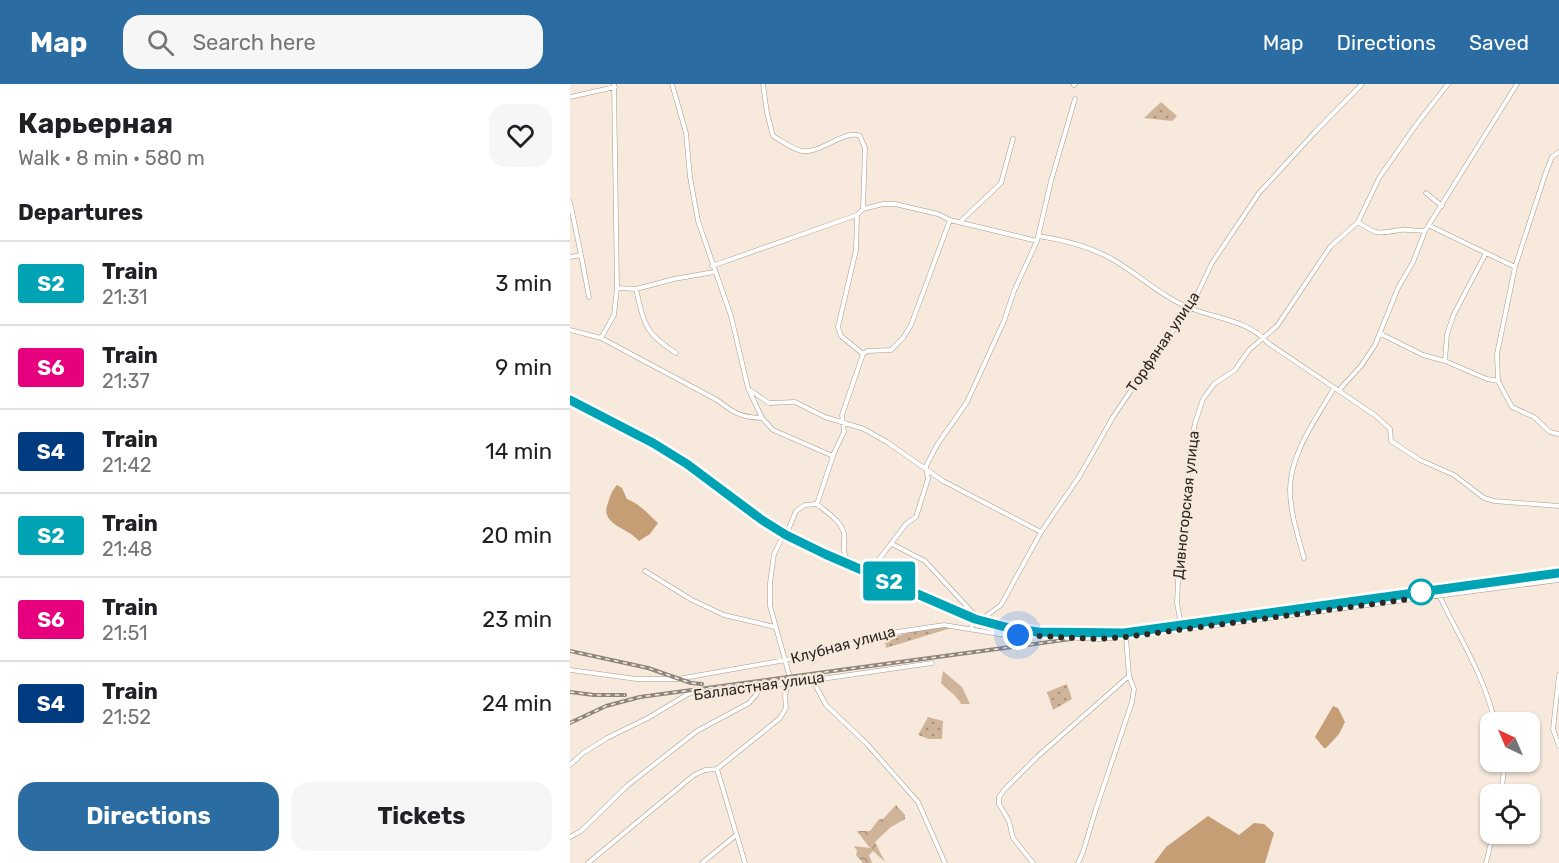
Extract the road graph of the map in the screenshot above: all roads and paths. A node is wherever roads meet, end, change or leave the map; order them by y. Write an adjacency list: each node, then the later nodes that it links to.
1 (672, 84): 25 (street)
2 (1362, 84): 31 (street, Торфяная улица)
3 (1448, 84): 18 (street, Дивногорская улица)
4 (1517, 84): 13 (street)
5 (615, 86): 7 (street); 28 (street)
6 (763, 87): 14 (street)
7 (570, 97)
8 (1075, 99): 21 (street)
9 (1012, 139): 17 (street)
10 (1559, 152): 26 (street)
11 (1426, 193): 13 (street)
12 (570, 202): 23 (street)
13 (1442, 206): 19 (street)
14 (863, 209): 15 (street); 16 (street)
15 (857, 215): 25 (street); 37 (street)
16 (950, 220): 17 (street); 37 (street)
17 (961, 221): 21 (street)
18 (1358, 222): 20 (street); 35 (street, Дивногорская улица)
19 (1430, 226): 20 (street); 22 (street)
20 (1425, 231): 33 (street)
21 (1037, 238): 31 (street); 46 (street)
22 (1486, 253): 26 (street); 38 (street)
23 (581, 255): 24 (street); 30 (street)
24 (570, 257)
25 (712, 266): 27 (street)
26 (1515, 267): 39 (street)
27 (714, 272): 29 (street); 40 (street)
28 (617, 288): 29 (street); 34 (street)
29 (636, 289): 36 (street)
30 (589, 297)
31 (1190, 309): 35 (street); 49 (street, Торфяная улица)
32 (570, 330): 34 (street)
33 (1382, 334): 38 (street); 41 (street)
34 (602, 338): 42 (street)
35 (1263, 338): 41 (street); 58 (street, Дивногорская улица)
36 (676, 352)
37 (863, 354): 43 (street)
38 (1445, 361): 39 (street)
39 (1498, 381): 44 (street)
40 (748, 388): 42 (street); 43 (street)
41 (1336, 389): 48 (street); 51 (street)
42 (762, 418): 45 (street)
43 (843, 421): 45 (street); 46 (street)
44 (1559, 434)
45 (833, 456): 47 (street)
46 (927, 472): 49 (street); 50 (street)
47 (817, 504): 53 (street); 59 (street)
48 (1559, 506)
49 (1041, 532): 57 (street, Торфяная улица)
50 (892, 543): 53 (street); 56 (street)
51 (1304, 558)
52 (645, 571): 59 (street)
53 (874, 573): 56 (street)
54 (1559, 580): 55 (street, Клубная улица)
55 (1439, 596): 61 (street, Клубная улица); 70 (street)
56 (974, 613): 60 (street)
57 (986, 616)
58 (1180, 619)
59 (775, 627): 62 (street)
60 (971, 628): 61 (street, Клубная улица); 62 (street, Клубная улица)
61 (1126, 637): 66 (street)
62 (786, 661): 64 (street, Клубная улица); 68 (street)
63 (932, 663): 67 (street, Балластная улица)
64 (570, 670)
65 (1559, 675): 71 (street)
66 (1129, 676): 81 (street); 82 (street)
67 (812, 678): 68 (street, Балластная улица); 80 (street)
68 (787, 684): 69 (street, Балластная улица); 73 (street)
69 (761, 686): 72 (street, Балластная улица); 75 (street)
70 (1492, 712)
71 (1559, 746)
72 (570, 765)
73 (717, 769): 74 (street); 77 (street)
74 (735, 836): 78 (street); 79 (street)
75 (570, 837)
76 (1491, 844): 83 (street)
77 (588, 863)
78 (702, 863)
79 (745, 863)
80 (945, 863)
81 (1033, 863)
82 (1078, 863)
83 (1486, 863)

